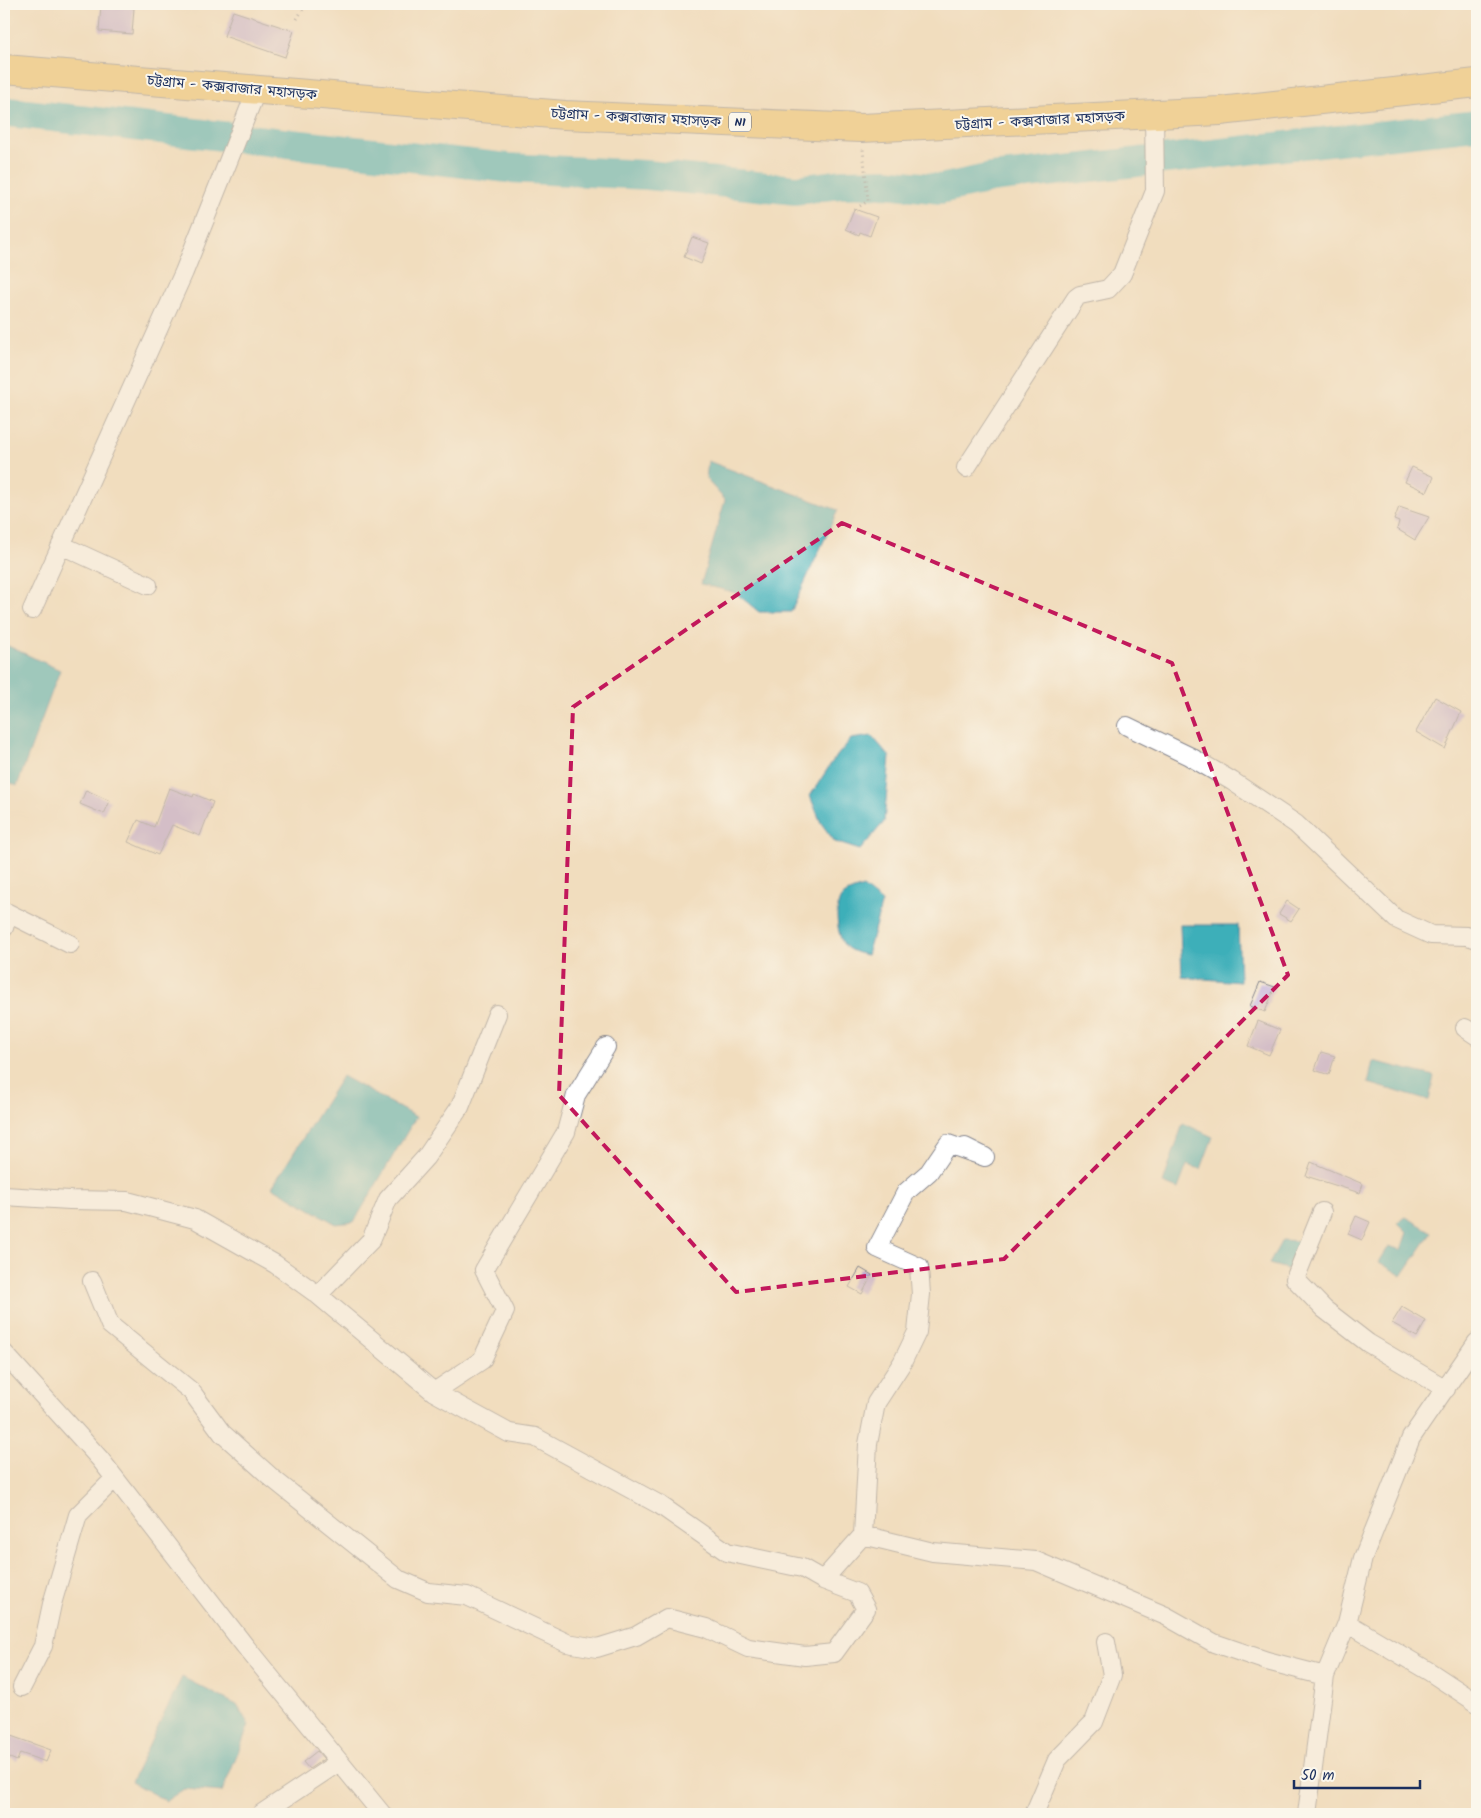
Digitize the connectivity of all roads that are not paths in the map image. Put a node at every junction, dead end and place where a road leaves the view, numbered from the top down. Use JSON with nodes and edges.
{"nodes":[{"id":1,"x":4,"y":69,"type":"edge"},
{"id":2,"x":1477,"y":83,"type":"edge"},
{"id":3,"x":257,"y":90,"type":"junction"},
{"id":4,"x":1154,"y":114,"type":"junction"},
{"id":5,"x":966,"y":468,"type":"dead end"},
{"id":6,"x":61,"y":545,"type":"junction"},
{"id":7,"x":148,"y":585,"type":"dead end"},
{"id":8,"x":32,"y":610,"type":"dead end"},
{"id":9,"x":1127,"y":726,"type":"dead end"},
{"id":10,"x":4,"y":928,"type":"edge"},
{"id":11,"x":1477,"y":939,"type":"edge"},
{"id":12,"x":70,"y":944,"type":"dead end"},
{"id":13,"x":497,"y":1014,"type":"dead end"},
{"id":14,"x":606,"y":1048,"type":"dead end"},
{"id":15,"x":965,"y":1147,"type":"dead end"},
{"id":16,"x":8,"y":1194,"type":"edge"},
{"id":17,"x":1322,"y":1212,"type":"dead end"},
{"id":18,"x":92,"y":1281,"type":"dead end"},
{"id":19,"x":318,"y":1296,"type":"junction"},
{"id":20,"x":1477,"y":1342,"type":"edge"},
{"id":21,"x":4,"y":1353,"type":"edge"},
{"id":22,"x":1446,"y":1389,"type":"junction"},
{"id":23,"x":434,"y":1392,"type":"junction"},
{"id":24,"x":115,"y":1478,"type":"junction"},
{"id":25,"x":863,"y":1535,"type":"junction"},
{"id":26,"x":823,"y":1580,"type":"junction"},
{"id":27,"x":1347,"y":1624,"type":"junction"},
{"id":28,"x":1106,"y":1642,"type":"dead end"},
{"id":29,"x":1325,"y":1676,"type":"junction"},
{"id":30,"x":22,"y":1688,"type":"dead end"},
{"id":31,"x":1477,"y":1703,"type":"edge"},
{"id":32,"x":339,"y":1762,"type":"junction"},
{"id":33,"x":261,"y":1814,"type":"edge"},
{"id":34,"x":382,"y":1814,"type":"edge"},
{"id":35,"x":1034,"y":1814,"type":"edge"},
{"id":36,"x":1307,"y":1814,"type":"edge"}],
"edges":[{"from":1,"to":3,"type":"highway","name":"চট্টগ্রাম - কক্সবাজার মহাসড়ক","number":"N1"},
{"from":2,"to":4,"type":"highway","name":"চট্টগ্রাম - কক্সবাজার মহাসড়ক","number":"N1"},
{"from":3,"to":4,"type":"highway","name":"চট্টগ্রাম - কক্সবাজার মহাসড়ক","number":"N1"},
{"from":3,"to":6,"type":"street"},
{"from":4,"to":5,"type":"street"},
{"from":6,"to":7,"type":"street"},
{"from":6,"to":8,"type":"street"},
{"from":9,"to":11,"type":"street"},
{"from":10,"to":12,"type":"street"},
{"from":13,"to":19,"type":"street"},
{"from":14,"to":23,"type":"street"},
{"from":15,"to":25,"type":"street"},
{"from":16,"to":19,"type":"street"},
{"from":17,"to":22,"type":"street"},
{"from":18,"to":26,"type":"street"},
{"from":19,"to":23,"type":"street"},
{"from":20,"to":22,"type":"street"},
{"from":21,"to":24,"type":"street"},
{"from":22,"to":27,"type":"street"},
{"from":23,"to":26,"type":"street"},
{"from":24,"to":30,"type":"street"},
{"from":24,"to":32,"type":"street"},
{"from":25,"to":26,"type":"street"},
{"from":25,"to":29,"type":"street"},
{"from":27,"to":29,"type":"street"},
{"from":27,"to":31,"type":"street"},
{"from":28,"to":35,"type":"street"},
{"from":29,"to":36,"type":"street"},
{"from":32,"to":33,"type":"street"},
{"from":32,"to":34,"type":"street"}]}
